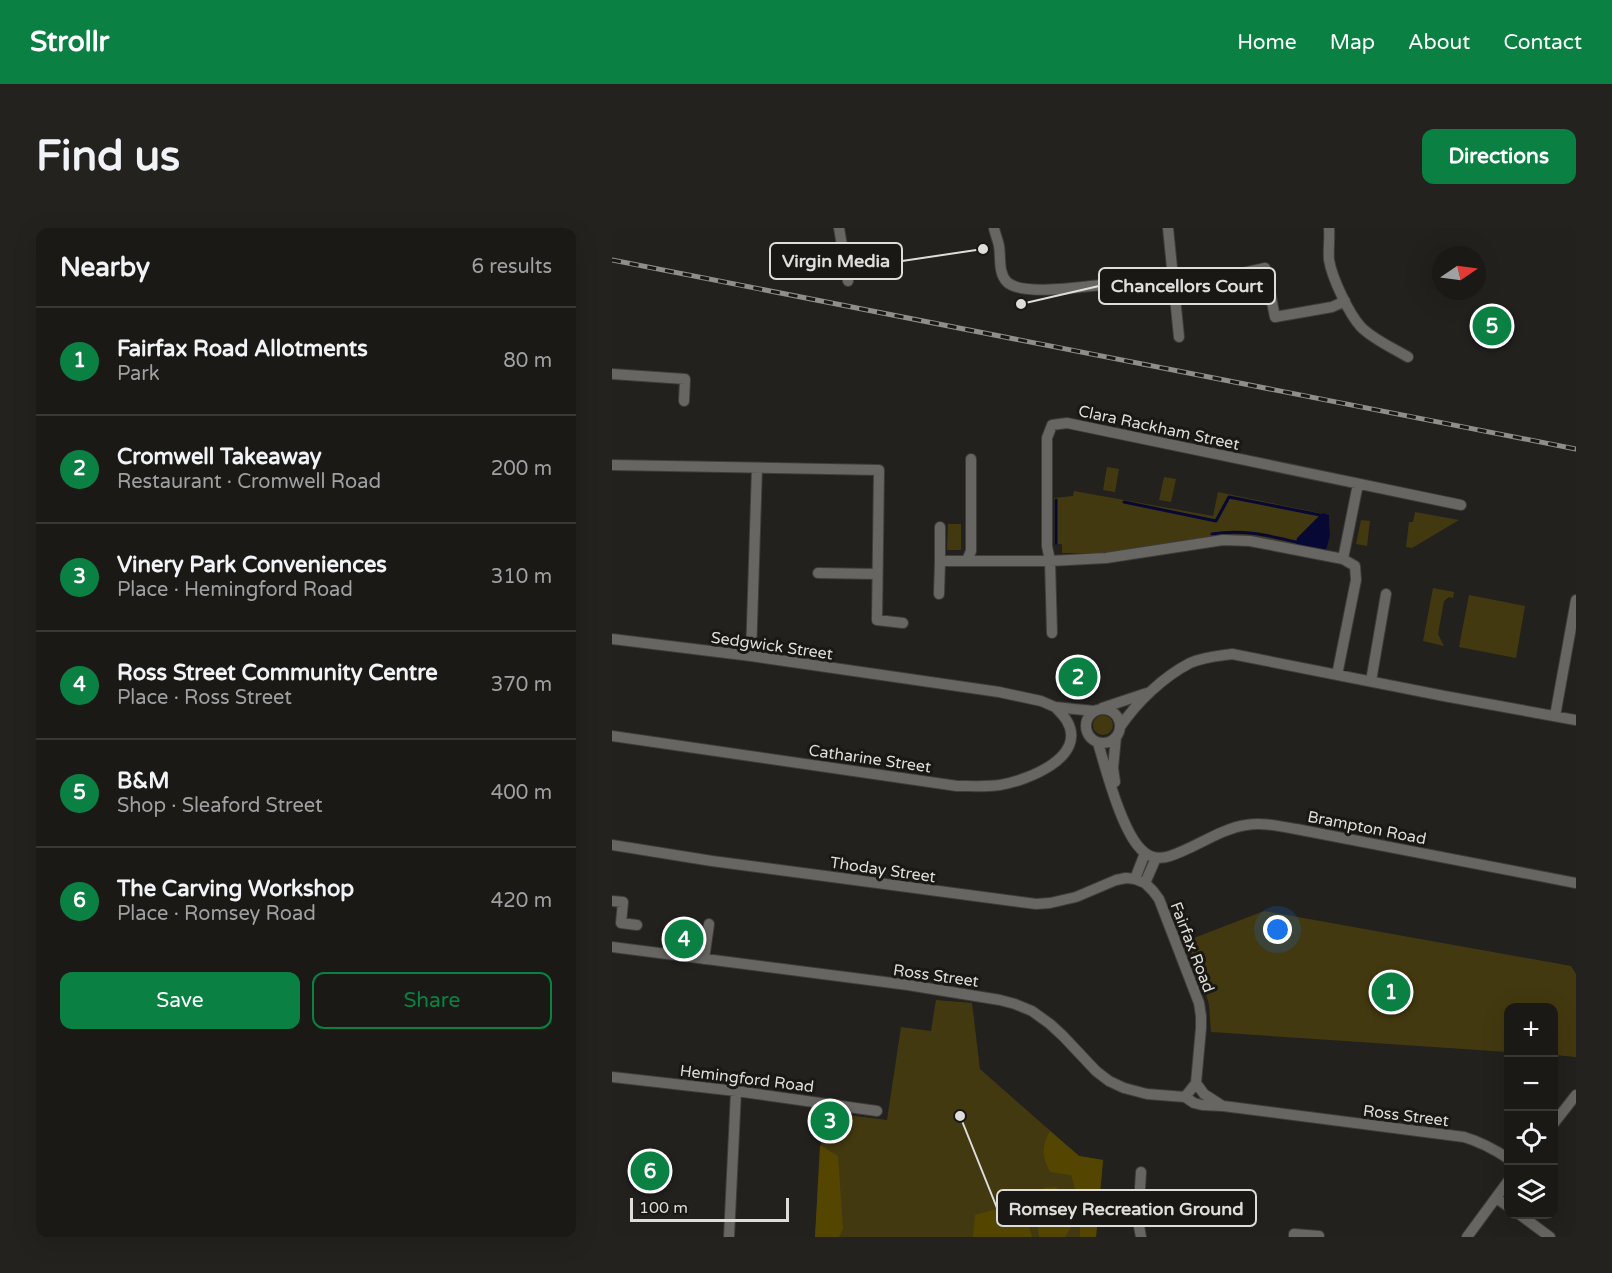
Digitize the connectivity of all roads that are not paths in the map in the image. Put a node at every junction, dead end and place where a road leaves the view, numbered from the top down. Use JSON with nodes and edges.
{"nodes":[{"id":1,"x":839,"y":228,"type":"edge"},
{"id":2,"x":994,"y":228,"type":"edge"},
{"id":3,"x":1168,"y":228,"type":"edge"},
{"id":4,"x":1329,"y":228,"type":"edge"},
{"id":5,"x":1238,"y":274,"type":"dead end"},
{"id":6,"x":1173,"y":280,"type":"junction"},
{"id":7,"x":848,"y":281,"type":"dead end"},
{"id":8,"x":1345,"y":301,"type":"junction"},
{"id":9,"x":1179,"y":337,"type":"dead end"},
{"id":10,"x":1408,"y":357,"type":"dead end"},
{"id":11,"x":612,"y":374,"type":"edge"},
{"id":12,"x":684,"y":401,"type":"dead end"},
{"id":13,"x":971,"y":459,"type":"dead end"},
{"id":14,"x":612,"y":465,"type":"edge"},
{"id":15,"x":757,"y":468,"type":"junction"},
{"id":16,"x":1358,"y":484,"type":"junction"},
{"id":17,"x":1461,"y":505,"type":"dead end"},
{"id":18,"x":940,"y":527,"type":"dead end"},
{"id":19,"x":1343,"y":559,"type":"junction"},
{"id":20,"x":967,"y":560,"type":"junction"},
{"id":21,"x":940,"y":561,"type":"junction"},
{"id":22,"x":1050,"y":561,"type":"junction"},
{"id":23,"x":818,"y":573,"type":"dead end"},
{"id":24,"x":877,"y":574,"type":"junction"},
{"id":25,"x":939,"y":594,"type":"dead end"},
{"id":26,"x":1386,"y":594,"type":"dead end"},
{"id":27,"x":1576,"y":600,"type":"edge"},
{"id":28,"x":903,"y":623,"type":"dead end"},
{"id":29,"x":1052,"y":633,"type":"dead end"},
{"id":30,"x":612,"y":639,"type":"edge"},
{"id":31,"x":751,"y":656,"type":"junction"},
{"id":32,"x":1337,"y":675,"type":"junction"},
{"id":33,"x":1371,"y":681,"type":"junction"},
{"id":34,"x":1150,"y":693,"type":"junction"},
{"id":35,"x":1055,"y":707,"type":"junction"},
{"id":36,"x":1098,"y":710,"type":"junction"},
{"id":37,"x":1556,"y":716,"type":"junction"},
{"id":38,"x":1576,"y":720,"type":"edge"},
{"id":39,"x":1118,"y":732,"type":"junction"},
{"id":40,"x":612,"y":736,"type":"edge"},
{"id":41,"x":1070,"y":741,"type":"junction"},
{"id":42,"x":1097,"y":743,"type":"junction"},
{"id":43,"x":1116,"y":802,"type":"junction"},
{"id":44,"x":612,"y":845,"type":"edge"},
{"id":45,"x":1145,"y":853,"type":"junction"},
{"id":46,"x":1156,"y":858,"type":"junction"},
{"id":47,"x":1140,"y":881,"type":"junction"},
{"id":48,"x":1576,"y":883,"type":"edge"},
{"id":49,"x":612,"y":901,"type":"edge"},
{"id":50,"x":709,"y":924,"type":"dead end"},
{"id":51,"x":637,"y":925,"type":"dead end"},
{"id":52,"x":612,"y":946,"type":"edge"},
{"id":53,"x":705,"y":959,"type":"junction"},
{"id":54,"x":612,"y":1077,"type":"edge"},
{"id":55,"x":1196,"y":1083,"type":"junction"},
{"id":56,"x":736,"y":1091,"type":"junction"},
{"id":57,"x":1576,"y":1095,"type":"edge"},
{"id":58,"x":1185,"y":1097,"type":"junction"},
{"id":59,"x":1223,"y":1106,"type":"junction"},
{"id":60,"x":878,"y":1111,"type":"dead end"},
{"id":61,"x":1558,"y":1118,"type":"edge"},
{"id":62,"x":1504,"y":1156,"type":"edge"},
{"id":63,"x":1141,"y":1172,"type":"dead end"},
{"id":64,"x":1504,"y":1187,"type":"edge"},
{"id":65,"x":1496,"y":1198,"type":"junction"},
{"id":66,"x":1504,"y":1204,"type":"edge"},
{"id":67,"x":1525,"y":1219,"type":"edge"},
{"id":68,"x":1319,"y":1236,"type":"edge"},
{"id":69,"x":729,"y":1237,"type":"edge"},
{"id":70,"x":1141,"y":1237,"type":"edge"},
{"id":71,"x":1294,"y":1237,"type":"edge"},
{"id":72,"x":1467,"y":1237,"type":"edge"},
{"id":73,"x":1550,"y":1237,"type":"edge"}],
"edges":[{"from":1,"to":7,"type":"street"},
{"from":2,"to":6,"type":"street"},
{"from":3,"to":6,"type":"street"},
{"from":4,"to":8,"type":"street"},
{"from":5,"to":8,"type":"street"},
{"from":6,"to":9,"type":"street"},
{"from":8,"to":10,"type":"street"},
{"from":11,"to":12,"type":"street"},
{"from":13,"to":20,"type":"street"},
{"from":14,"to":15,"type":"street"},
{"from":15,"to":24,"type":"street"},
{"from":15,"to":31,"type":"street"},
{"from":16,"to":17,"type":"street","name":"Clara Rackham Street"},
{"from":16,"to":19,"type":"street"},
{"from":16,"to":22,"type":"street","name":"Clara Rackham Street"},
{"from":18,"to":21,"type":"street"},
{"from":19,"to":22,"type":"street"},
{"from":19,"to":32,"type":"street"},
{"from":20,"to":21,"type":"street"},
{"from":20,"to":22,"type":"street"},
{"from":21,"to":25,"type":"street"},
{"from":22,"to":29,"type":"street","name":"Clara Rackham Street"},
{"from":23,"to":24,"type":"street"},
{"from":24,"to":28,"type":"street"},
{"from":26,"to":33,"type":"street"},
{"from":27,"to":37,"type":"street"},
{"from":30,"to":31,"type":"street","name":"Sedgwick Street"},
{"from":31,"to":35,"type":"street","name":"Sedgwick Street"},
{"from":32,"to":33,"type":"street"},
{"from":32,"to":34,"type":"street"},
{"from":33,"to":37,"type":"street"},
{"from":34,"to":36,"type":"street"},
{"from":34,"to":39,"type":"street"},
{"from":35,"to":36,"type":"street","name":"Sedgwick Street"},
{"from":35,"to":41,"type":"street"},
{"from":36,"to":39,"type":"street"},
{"from":36,"to":42,"type":"street"},
{"from":37,"to":38,"type":"street"},
{"from":39,"to":42,"type":"street"},
{"from":39,"to":43,"type":"street"},
{"from":40,"to":41,"type":"street","name":"Catharine Street"},
{"from":41,"to":42,"type":"street"},
{"from":42,"to":43,"type":"street"},
{"from":43,"to":45,"type":"street"},
{"from":44,"to":47,"type":"street","name":"Thoday Street"},
{"from":45,"to":46,"type":"street"},
{"from":45,"to":47,"type":"street"},
{"from":46,"to":47,"type":"street"},
{"from":46,"to":48,"type":"street","name":"Brampton Road"},
{"from":47,"to":55,"type":"street","name":"Fairfax Road"},
{"from":49,"to":51,"type":"street"},
{"from":50,"to":53,"type":"street"},
{"from":52,"to":53,"type":"street","name":"Ross Street"},
{"from":53,"to":58,"type":"street","name":"Ross Street"},
{"from":54,"to":56,"type":"street","name":"Hemingford Road"},
{"from":55,"to":58,"type":"street"},
{"from":55,"to":59,"type":"street"},
{"from":56,"to":60,"type":"street","name":"Hemingford Road"},
{"from":56,"to":69,"type":"street"},
{"from":57,"to":61,"type":"street"},
{"from":58,"to":59,"type":"street","name":"Ross Street"},
{"from":59,"to":62,"type":"street","name":"Ross Street"},
{"from":63,"to":70,"type":"street"},
{"from":64,"to":65,"type":"street"},
{"from":65,"to":66,"type":"street"},
{"from":65,"to":72,"type":"street"},
{"from":67,"to":73,"type":"street"},
{"from":68,"to":71,"type":"street"}]}
